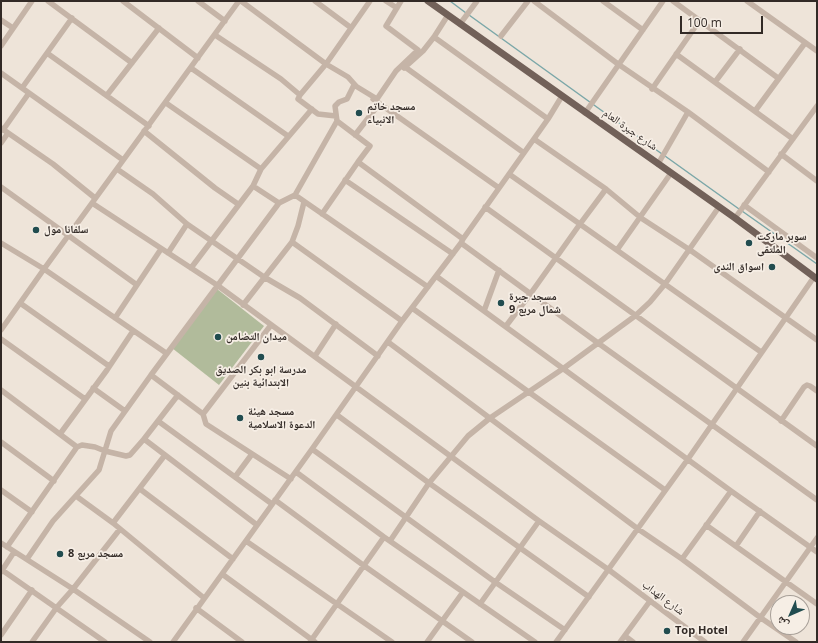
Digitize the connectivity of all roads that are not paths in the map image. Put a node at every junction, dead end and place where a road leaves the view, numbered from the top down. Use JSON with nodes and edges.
{"nodes":[{"id":1,"x":32,"y":1,"type":"edge"},
{"id":2,"x":48,"y":1,"type":"edge"},
{"id":3,"x":123,"y":1,"type":"edge"},
{"id":4,"x":198,"y":1,"type":"edge"},
{"id":5,"x":240,"y":1,"type":"edge"},
{"id":6,"x":315,"y":1,"type":"edge"},
{"id":7,"x":370,"y":1,"type":"edge"},
{"id":8,"x":386,"y":1,"type":"edge"},
{"id":9,"x":402,"y":1,"type":"edge"},
{"id":10,"x":428,"y":1,"type":"edge"},
{"id":11,"x":477,"y":1,"type":"edge"},
{"id":12,"x":528,"y":1,"type":"edge"},
{"id":13,"x":534,"y":1,"type":"edge"},
{"id":14,"x":664,"y":1,"type":"edge"},
{"id":15,"x":673,"y":1,"type":"edge"},
{"id":16,"x":747,"y":1,"type":"edge"},
{"id":17,"x":606,"y":2,"type":"edge"},
{"id":18,"x":397,"y":8,"type":"junction"},
{"id":19,"x":448,"y":15,"type":"junction"},
{"id":20,"x":72,"y":18,"type":"junction"},
{"id":21,"x":1,"y":20,"type":"edge"},
{"id":22,"x":700,"y":20,"type":"junction"},
{"id":23,"x":225,"y":21,"type":"junction"},
{"id":24,"x":460,"y":24,"type":"junction"},
{"id":25,"x":386,"y":26,"type":"junction"},
{"id":26,"x":350,"y":27,"type":"junction"},
{"id":27,"x":13,"y":28,"type":"junction"},
{"id":28,"x":159,"y":28,"type":"junction"},
{"id":29,"x":643,"y":30,"type":"junction"},
{"id":30,"x":215,"y":35,"type":"junction"},
{"id":31,"x":502,"y":36,"type":"dead end"},
{"id":32,"x":434,"y":37,"type":"junction"},
{"id":33,"x":805,"y":43,"type":"junction"},
{"id":34,"x":1,"y":46,"type":"edge"},
{"id":35,"x":740,"y":49,"type":"junction"},
{"id":36,"x":423,"y":51,"type":"junction"},
{"id":37,"x":817,"y":51,"type":"edge"},
{"id":38,"x":47,"y":52,"type":"junction"},
{"id":39,"x":676,"y":54,"type":"junction"},
{"id":40,"x":198,"y":58,"type":"junction"},
{"id":41,"x":132,"y":63,"type":"junction"},
{"id":42,"x":326,"y":64,"type":"junction"},
{"id":43,"x":618,"y":64,"type":"junction"},
{"id":44,"x":405,"y":67,"type":"junction"},
{"id":45,"x":191,"y":68,"type":"junction"},
{"id":46,"x":1,"y":73,"type":"edge"},
{"id":47,"x":397,"y":73,"type":"junction"},
{"id":48,"x":778,"y":78,"type":"junction"},
{"id":49,"x":715,"y":82,"type":"junction"},
{"id":50,"x":354,"y":84,"type":"junction"},
{"id":51,"x":22,"y":88,"type":"junction"},
{"id":52,"x":652,"y":88,"type":"junction"},
{"id":53,"x":29,"y":93,"type":"junction"},
{"id":54,"x":107,"y":95,"type":"junction"},
{"id":55,"x":300,"y":95,"type":"junction"},
{"id":56,"x":562,"y":96,"type":"junction"},
{"id":57,"x":166,"y":103,"type":"junction"},
{"id":58,"x":378,"y":103,"type":"junction"},
{"id":59,"x":817,"y":106,"type":"edge"},
{"id":60,"x":312,"y":109,"type":"junction"},
{"id":61,"x":754,"y":111,"type":"junction"},
{"id":62,"x":688,"y":112,"type":"junction"},
{"id":63,"x":585,"y":113,"type":"junction"},
{"id":64,"x":336,"y":119,"type":"junction"},
{"id":65,"x":548,"y":119,"type":"junction"},
{"id":66,"x":149,"y":126,"type":"junction"},
{"id":67,"x":4,"y":130,"type":"edge"},
{"id":68,"x":144,"y":131,"type":"junction"},
{"id":69,"x":355,"y":135,"type":"junction"},
{"id":70,"x":288,"y":136,"type":"junction"},
{"id":71,"x":534,"y":139,"type":"junction"},
{"id":72,"x":793,"y":139,"type":"junction"},
{"id":73,"x":1,"y":143,"type":"edge"},
{"id":74,"x":524,"y":153,"type":"junction"},
{"id":75,"x":781,"y":154,"type":"junction"},
{"id":76,"x":123,"y":160,"type":"junction"},
{"id":77,"x":358,"y":162,"type":"junction"},
{"id":78,"x":658,"y":164,"type":"junction"},
{"id":79,"x":117,"y":169,"type":"junction"},
{"id":80,"x":261,"y":169,"type":"junction"},
{"id":81,"x":768,"y":172,"type":"junction"},
{"id":82,"x":671,"y":173,"type":"junction"},
{"id":83,"x":509,"y":174,"type":"junction"},
{"id":84,"x":345,"y":180,"type":"junction"},
{"id":85,"x":817,"y":182,"type":"edge"},
{"id":86,"x":1,"y":186,"type":"edge"},
{"id":87,"x":253,"y":186,"type":"junction"},
{"id":88,"x":499,"y":188,"type":"junction"},
{"id":89,"x":606,"y":189,"type":"junction"},
{"id":90,"x":295,"y":195,"type":"junction"},
{"id":91,"x":94,"y":201,"type":"junction"},
{"id":92,"x":304,"y":202,"type":"junction"},
{"id":93,"x":279,"y":203,"type":"junction"},
{"id":94,"x":238,"y":204,"type":"junction"},
{"id":95,"x":744,"y":205,"type":"junction"},
{"id":96,"x":485,"y":207,"type":"junction"},
{"id":97,"x":720,"y":207,"type":"junction"},
{"id":98,"x":322,"y":214,"type":"junction"},
{"id":99,"x":641,"y":218,"type":"junction"},
{"id":100,"x":735,"y":218,"type":"junction"},
{"id":101,"x":187,"y":224,"type":"junction"},
{"id":102,"x":580,"y":224,"type":"junction"},
{"id":103,"x":68,"y":235,"type":"junction"},
{"id":104,"x":211,"y":241,"type":"junction"},
{"id":105,"x":462,"y":241,"type":"junction"},
{"id":106,"x":292,"y":242,"type":"junction"},
{"id":107,"x":1,"y":244,"type":"edge"},
{"id":108,"x":161,"y":249,"type":"junction"},
{"id":109,"x":617,"y":250,"type":"junction"},
{"id":110,"x":690,"y":250,"type":"junction"},
{"id":111,"x":168,"y":253,"type":"junction"},
{"id":112,"x":453,"y":254,"type":"junction"},
{"id":113,"x":237,"y":258,"type":"junction"},
{"id":114,"x":555,"y":258,"type":"junction"},
{"id":115,"x":817,"y":258,"type":"edge"},
{"id":116,"x":191,"y":268,"type":"junction"},
{"id":117,"x":44,"y":269,"type":"junction"},
{"id":118,"x":499,"y":270,"type":"junction"},
{"id":119,"x":436,"y":276,"type":"junction"},
{"id":120,"x":264,"y":277,"type":"junction"},
{"id":121,"x":815,"y":278,"type":"edge"},
{"id":122,"x":665,"y":284,"type":"junction"},
{"id":123,"x":137,"y":285,"type":"junction"},
{"id":124,"x":217,"y":285,"type":"junction"},
{"id":125,"x":428,"y":287,"type":"junction"},
{"id":126,"x":531,"y":293,"type":"junction"},
{"id":127,"x":20,"y":303,"type":"junction"},
{"id":128,"x":243,"y":305,"type":"junction"},
{"id":129,"x":412,"y":308,"type":"junction"},
{"id":130,"x":484,"y":311,"type":"junction"},
{"id":131,"x":635,"y":316,"type":"junction"},
{"id":132,"x":115,"y":318,"type":"junction"},
{"id":133,"x":785,"y":318,"type":"junction"},
{"id":134,"x":402,"y":321,"type":"junction"},
{"id":135,"x":336,"y":324,"type":"junction"},
{"id":136,"x":270,"y":325,"type":"junction"},
{"id":137,"x":506,"y":326,"type":"junction"},
{"id":138,"x":2,"y":327,"type":"edge"},
{"id":139,"x":133,"y":330,"type":"junction"},
{"id":140,"x":1,"y":339,"type":"edge"},
{"id":141,"x":817,"y":340,"type":"edge"},
{"id":142,"x":388,"y":342,"type":"junction"},
{"id":143,"x":598,"y":343,"type":"junction"},
{"id":144,"x":761,"y":352,"type":"junction"},
{"id":145,"x":166,"y":354,"type":"junction"},
{"id":146,"x":315,"y":356,"type":"junction"},
{"id":147,"x":378,"y":356,"type":"junction"},
{"id":148,"x":109,"y":366,"type":"junction"},
{"id":149,"x":564,"y":368,"type":"junction"},
{"id":150,"x":151,"y":375,"type":"junction"},
{"id":151,"x":356,"y":386,"type":"junction"},
{"id":152,"x":93,"y":388,"type":"junction"},
{"id":153,"x":736,"y":389,"type":"junction"},
{"id":154,"x":1,"y":390,"type":"edge"},
{"id":155,"x":817,"y":390,"type":"edge"},
{"id":156,"x":527,"y":391,"type":"junction"},
{"id":157,"x":178,"y":395,"type":"junction"},
{"id":158,"x":85,"y":399,"type":"junction"},
{"id":159,"x":125,"y":411,"type":"junction"},
{"id":160,"x":203,"y":414,"type":"junction"},
{"id":161,"x":337,"y":415,"type":"junction"},
{"id":162,"x":490,"y":418,"type":"junction"},
{"id":163,"x":158,"y":421,"type":"junction"},
{"id":164,"x":781,"y":421,"type":"junction"},
{"id":165,"x":712,"y":424,"type":"junction"},
{"id":166,"x":60,"y":434,"type":"junction"},
{"id":167,"x":144,"y":439,"type":"junction"},
{"id":168,"x":1,"y":442,"type":"edge"},
{"id":169,"x":817,"y":446,"type":"edge"},
{"id":170,"x":77,"y":447,"type":"junction"},
{"id":171,"x":312,"y":449,"type":"junction"},
{"id":172,"x":105,"y":451,"type":"junction"},
{"id":173,"x":252,"y":454,"type":"junction"},
{"id":174,"x":165,"y":455,"type":"junction"},
{"id":175,"x":451,"y":456,"type":"junction"},
{"id":176,"x":688,"y":459,"type":"junction"},
{"id":177,"x":296,"y":472,"type":"junction"},
{"id":178,"x":235,"y":477,"type":"junction"},
{"id":179,"x":291,"y":479,"type":"junction"},
{"id":180,"x":54,"y":481,"type":"junction"},
{"id":181,"x":429,"y":483,"type":"junction"},
{"id":182,"x":140,"y":489,"type":"junction"},
{"id":183,"x":1,"y":490,"type":"edge"},
{"id":184,"x":666,"y":490,"type":"junction"},
{"id":185,"x":731,"y":491,"type":"junction"},
{"id":186,"x":76,"y":496,"type":"junction"},
{"id":187,"x":817,"y":500,"type":"edge"},
{"id":188,"x":274,"y":502,"type":"junction"},
{"id":189,"x":760,"y":511,"type":"junction"},
{"id":190,"x":32,"y":512,"type":"junction"},
{"id":191,"x":406,"y":518,"type":"junction"},
{"id":192,"x":539,"y":521,"type":"junction"},
{"id":193,"x":113,"y":523,"type":"junction"},
{"id":194,"x":257,"y":525,"type":"junction"},
{"id":195,"x":706,"y":525,"type":"junction"},
{"id":196,"x":120,"y":529,"type":"junction"},
{"id":197,"x":638,"y":529,"type":"junction"},
{"id":198,"x":384,"y":537,"type":"junction"},
{"id":199,"x":817,"y":538,"type":"edge"},
{"id":200,"x":246,"y":540,"type":"junction"},
{"id":201,"x":390,"y":541,"type":"junction"},
{"id":202,"x":1,"y":543,"type":"edge"},
{"id":203,"x":736,"y":546,"type":"junction"},
{"id":204,"x":7,"y":547,"type":"junction"},
{"id":205,"x":810,"y":547,"type":"junction"},
{"id":206,"x":520,"y":549,"type":"junction"},
{"id":207,"x":14,"y":552,"type":"junction"},
{"id":208,"x":817,"y":552,"type":"edge"},
{"id":209,"x":27,"y":559,"type":"junction"},
{"id":210,"x":232,"y":559,"type":"junction"},
{"id":211,"x":682,"y":559,"type":"junction"},
{"id":212,"x":363,"y":565,"type":"junction"},
{"id":213,"x":609,"y":570,"type":"junction"},
{"id":214,"x":2,"y":571,"type":"edge"},
{"id":215,"x":222,"y":574,"type":"junction"},
{"id":216,"x":495,"y":582,"type":"junction"},
{"id":217,"x":786,"y":582,"type":"junction"},
{"id":218,"x":73,"y":589,"type":"junction"},
{"id":219,"x":32,"y":590,"type":"junction"},
{"id":220,"x":463,"y":592,"type":"junction"},
{"id":221,"x":589,"y":597,"type":"junction"},
{"id":222,"x":204,"y":598,"type":"junction"},
{"id":223,"x":650,"y":601,"type":"junction"},
{"id":224,"x":337,"y":604,"type":"junction"},
{"id":225,"x":480,"y":604,"type":"junction"},
{"id":226,"x":817,"y":604,"type":"edge"},
{"id":227,"x":56,"y":607,"type":"junction"},
{"id":228,"x":196,"y":608,"type":"junction"},
{"id":229,"x":761,"y":618,"type":"junction"},
{"id":230,"x":442,"y":621,"type":"junction"},
{"id":231,"x":565,"y":630,"type":"junction"},
{"id":232,"x":1,"y":635,"type":"edge"},
{"id":233,"x":625,"y":636,"type":"junction"},
{"id":234,"x":312,"y":641,"type":"edge"},
{"id":235,"x":558,"y":641,"type":"edge"},
{"id":236,"x":32,"y":642,"type":"edge"},
{"id":237,"x":105,"y":642,"type":"edge"},
{"id":238,"x":150,"y":642,"type":"edge"},
{"id":239,"x":173,"y":642,"type":"edge"},
{"id":240,"x":242,"y":642,"type":"edge"},
{"id":241,"x":392,"y":642,"type":"edge"},
{"id":242,"x":427,"y":642,"type":"edge"},
{"id":243,"x":472,"y":642,"type":"edge"},
{"id":244,"x":535,"y":642,"type":"edge"},
{"id":245,"x":620,"y":642,"type":"edge"},
{"id":246,"x":633,"y":642,"type":"edge"},
{"id":247,"x":705,"y":642,"type":"edge"},
{"id":248,"x":743,"y":642,"type":"edge"},
{"id":249,"x":796,"y":642,"type":"edge"}],
"edges":[{"from":1,"to":27,"type":"street"},
{"from":2,"to":20,"type":"street"},
{"from":3,"to":28,"type":"street"},
{"from":4,"to":23,"type":"street"},
{"from":5,"to":23,"type":"street"},
{"from":5,"to":42,"type":"street"},
{"from":6,"to":26,"type":"street"},
{"from":7,"to":26,"type":"street"},
{"from":8,"to":18,"type":"street"},
{"from":9,"to":18,"type":"street"},
{"from":10,"to":19,"type":"main road","name":"شارع جبرة العام"},
{"from":11,"to":24,"type":"street"},
{"from":12,"to":31,"type":"street"},
{"from":13,"to":43,"type":"street"},
{"from":14,"to":29,"type":"street"},
{"from":15,"to":22,"type":"street"},
{"from":16,"to":33,"type":"street"},
{"from":17,"to":29,"type":"street"},
{"from":18,"to":25,"type":"street"},
{"from":19,"to":24,"type":"main road","name":"شارع جبرة العام"},
{"from":19,"to":32,"type":"street"},
{"from":20,"to":38,"type":"street"},
{"from":20,"to":41,"type":"street"},
{"from":21,"to":27,"type":"street"},
{"from":22,"to":35,"type":"street"},
{"from":22,"to":39,"type":"street"},
{"from":23,"to":30,"type":"street"},
{"from":24,"to":56,"type":"main road","name":"شارع جبرة العام"},
{"from":25,"to":36,"type":"street"},
{"from":25,"to":47,"type":"street"},
{"from":26,"to":42,"type":"street"},
{"from":27,"to":34,"type":"street"},
{"from":28,"to":40,"type":"street"},
{"from":28,"to":41,"type":"street"},
{"from":29,"to":43,"type":"street"},
{"from":30,"to":40,"type":"street"},
{"from":30,"to":55,"type":"street"},
{"from":32,"to":36,"type":"street"},
{"from":32,"to":65,"type":"street"},
{"from":33,"to":37,"type":"street"},
{"from":33,"to":48,"type":"street"},
{"from":35,"to":48,"type":"street"},
{"from":35,"to":49,"type":"street"},
{"from":36,"to":44,"type":"street"},
{"from":38,"to":51,"type":"street"},
{"from":38,"to":54,"type":"street"},
{"from":39,"to":49,"type":"street"},
{"from":39,"to":52,"type":"street"},
{"from":40,"to":45,"type":"street"},
{"from":41,"to":54,"type":"street"},
{"from":42,"to":50,"type":"street"},
{"from":42,"to":55,"type":"street"},
{"from":43,"to":52,"type":"street"},
{"from":43,"to":63,"type":"street"},
{"from":44,"to":47,"type":"street"},
{"from":44,"to":74,"type":"street"},
{"from":45,"to":57,"type":"street"},
{"from":45,"to":70,"type":"street"},
{"from":46,"to":51,"type":"street"},
{"from":47,"to":50,"type":"street"},
{"from":47,"to":58,"type":"street"},
{"from":48,"to":61,"type":"street"},
{"from":49,"to":61,"type":"street"},
{"from":50,"to":58,"type":"street"},
{"from":50,"to":64,"type":"street"},
{"from":51,"to":53,"type":"street"},
{"from":52,"to":62,"type":"street"},
{"from":53,"to":67,"type":"street"},
{"from":53,"to":76,"type":"street"},
{"from":54,"to":66,"type":"street"},
{"from":55,"to":60,"type":"street"},
{"from":56,"to":63,"type":"main road","name":"شارع جبرة العام"},
{"from":56,"to":65,"type":"street"},
{"from":57,"to":66,"type":"street"},
{"from":57,"to":80,"type":"street"},
{"from":58,"to":69,"type":"street"},
{"from":58,"to":88,"type":"street"},
{"from":59,"to":72,"type":"street"},
{"from":60,"to":64,"type":"street"},
{"from":60,"to":70,"type":"street"},
{"from":61,"to":72,"type":"street"},
{"from":62,"to":78,"type":"street"},
{"from":62,"to":81,"type":"street"},
{"from":63,"to":78,"type":"main road","name":"شارع جبرة العام"},
{"from":64,"to":69,"type":"street"},
{"from":64,"to":90,"type":"street"},
{"from":65,"to":71,"type":"street"},
{"from":66,"to":68,"type":"street"},
{"from":67,"to":73,"type":"street"},
{"from":67,"to":91,"type":"street","name":"شارع الهداب"},
{"from":68,"to":76,"type":"street"},
{"from":68,"to":94,"type":"street"},
{"from":69,"to":77,"type":"street"},
{"from":70,"to":80,"type":"street"},
{"from":71,"to":74,"type":"street"},
{"from":71,"to":89,"type":"street"},
{"from":72,"to":75,"type":"street"},
{"from":74,"to":83,"type":"street"},
{"from":75,"to":81,"type":"street"},
{"from":75,"to":85,"type":"street"},
{"from":76,"to":79,"type":"street"},
{"from":77,"to":84,"type":"street"},
{"from":77,"to":105,"type":"street"},
{"from":78,"to":82,"type":"main road","name":"شارع جبرة العام"},
{"from":79,"to":91,"type":"street"},
{"from":79,"to":101,"type":"street"},
{"from":80,"to":87,"type":"street"},
{"from":81,"to":95,"type":"street"},
{"from":82,"to":97,"type":"main road","name":"شارع جبرة العام"},
{"from":82,"to":99,"type":"street"},
{"from":83,"to":88,"type":"street"},
{"from":83,"to":102,"type":"street"},
{"from":84,"to":98,"type":"street"},
{"from":84,"to":112,"type":"street"},
{"from":86,"to":103,"type":"street"},
{"from":87,"to":93,"type":"street"},
{"from":87,"to":94,"type":"street"},
{"from":88,"to":96,"type":"street"},
{"from":89,"to":99,"type":"street"},
{"from":89,"to":102,"type":"street"},
{"from":90,"to":92,"type":"street"},
{"from":90,"to":93,"type":"street"},
{"from":91,"to":103,"type":"street"},
{"from":91,"to":108,"type":"street","name":"شارع الهداب"},
{"from":92,"to":98,"type":"street"},
{"from":92,"to":106,"type":"street"},
{"from":93,"to":113,"type":"street"},
{"from":94,"to":104,"type":"street"},
{"from":95,"to":100,"type":"street"},
{"from":95,"to":115,"type":"street"},
{"from":96,"to":105,"type":"street"},
{"from":96,"to":114,"type":"street"},
{"from":97,"to":100,"type":"main road","name":"شارع جبرة العام"},
{"from":97,"to":110,"type":"street"},
{"from":98,"to":125,"type":"street"},
{"from":99,"to":109,"type":"street"},
{"from":99,"to":110,"type":"street"},
{"from":100,"to":121,"type":"main road","name":"شارع جبرة العام"},
{"from":101,"to":104,"type":"street"},
{"from":101,"to":111,"type":"street"},
{"from":102,"to":109,"type":"street"},
{"from":102,"to":114,"type":"street"},
{"from":103,"to":117,"type":"street"},
{"from":103,"to":123,"type":"street"},
{"from":104,"to":113,"type":"street"},
{"from":104,"to":116,"type":"street"},
{"from":105,"to":112,"type":"street"},
{"from":105,"to":118,"type":"street"},
{"from":106,"to":120,"type":"street"},
{"from":106,"to":134,"type":"street"},
{"from":107,"to":117,"type":"street"},
{"from":108,"to":111,"type":"street","name":"شارع الهداب"},
{"from":108,"to":123,"type":"street"},
{"from":109,"to":122,"type":"street"},
{"from":110,"to":122,"type":"street"},
{"from":110,"to":133,"type":"street"},
{"from":111,"to":116,"type":"street","name":"شارع الهداب"},
{"from":112,"to":119,"type":"street"},
{"from":113,"to":120,"type":"street"},
{"from":113,"to":124,"type":"street"},
{"from":114,"to":126,"type":"street"},
{"from":114,"to":131,"type":"street"},
{"from":116,"to":124,"type":"street","name":"شارع الهداب"},
{"from":117,"to":127,"type":"street"},
{"from":117,"to":132,"type":"street"},
{"from":118,"to":126,"type":"street"},
{"from":118,"to":130,"type":"street"},
{"from":119,"to":125,"type":"street"},
{"from":119,"to":130,"type":"street"},
{"from":120,"to":128,"type":"street"},
{"from":120,"to":135,"type":"street"},
{"from":121,"to":133,"type":"street"},
{"from":122,"to":131,"type":"street"},
{"from":122,"to":144,"type":"street"},
{"from":123,"to":132,"type":"street"},
{"from":124,"to":128,"type":"street","name":"شارع الهداب"},
{"from":124,"to":145,"type":"street"},
{"from":125,"to":129,"type":"street"},
{"from":126,"to":137,"type":"street"},
{"from":126,"to":143,"type":"street"},
{"from":127,"to":138,"type":"street"},
{"from":127,"to":148,"type":"street"},
{"from":128,"to":136,"type":"street","name":"شارع الهداب"},
{"from":129,"to":134,"type":"street"},
{"from":129,"to":156,"type":"street"},
{"from":130,"to":137,"type":"street"},
{"from":131,"to":143,"type":"street"},
{"from":131,"to":153,"type":"street"},
{"from":132,"to":139,"type":"street"},
{"from":133,"to":141,"type":"street"},
{"from":133,"to":144,"type":"street"},
{"from":134,"to":142,"type":"street"},
{"from":135,"to":146,"type":"street"},
{"from":135,"to":147,"type":"street"},
{"from":136,"to":146,"type":"street","name":"شارع الهداب"},
{"from":136,"to":160,"type":"street"},
{"from":137,"to":149,"type":"street"},
{"from":139,"to":145,"type":"street"},
{"from":139,"to":148,"type":"street"},
{"from":140,"to":158,"type":"street"},
{"from":142,"to":147,"type":"street"},
{"from":142,"to":162,"type":"street"},
{"from":143,"to":149,"type":"street"},
{"from":143,"to":165,"type":"street"},
{"from":144,"to":153,"type":"street"},
{"from":145,"to":150,"type":"street"},
{"from":146,"to":151,"type":"street","name":"شارع الهداب"},
{"from":147,"to":151,"type":"street"},
{"from":148,"to":152,"type":"street"},
{"from":149,"to":156,"type":"street"},
{"from":149,"to":176,"type":"street"},
{"from":150,"to":157,"type":"street"},
{"from":150,"to":159,"type":"street"},
{"from":151,"to":161,"type":"street"},
{"from":151,"to":175,"type":"street","name":"شارع الهداب"},
{"from":152,"to":158,"type":"street"},
{"from":152,"to":159,"type":"street"},
{"from":153,"to":164,"type":"street"},
{"from":153,"to":165,"type":"street"},
{"from":154,"to":166,"type":"street"},
{"from":155,"to":164,"type":"street"},
{"from":156,"to":162,"type":"street"},
{"from":156,"to":184,"type":"street"},
{"from":157,"to":160,"type":"street"},
{"from":157,"to":163,"type":"street"},
{"from":158,"to":166,"type":"street"},
{"from":159,"to":172,"type":"street"},
{"from":160,"to":173,"type":"street"},
{"from":161,"to":171,"type":"street"},
{"from":161,"to":181,"type":"street"},
{"from":162,"to":175,"type":"street"},
{"from":162,"to":197,"type":"street"},
{"from":163,"to":167,"type":"street"},
{"from":163,"to":178,"type":"street"},
{"from":164,"to":169,"type":"street"},
{"from":165,"to":176,"type":"street"},
{"from":165,"to":187,"type":"street"},
{"from":166,"to":170,"type":"street"},
{"from":167,"to":172,"type":"street"},
{"from":167,"to":174,"type":"street"},
{"from":168,"to":180,"type":"street"},
{"from":170,"to":172,"type":"street"},
{"from":170,"to":180,"type":"street"},
{"from":171,"to":177,"type":"street"},
{"from":171,"to":191,"type":"street"},
{"from":172,"to":186,"type":"street"},
{"from":173,"to":178,"type":"street"},
{"from":173,"to":179,"type":"street"},
{"from":174,"to":182,"type":"street"},
{"from":174,"to":194,"type":"street"},
{"from":175,"to":181,"type":"street"},
{"from":175,"to":192,"type":"street","name":"شارع الهداب"},
{"from":176,"to":184,"type":"street"},
{"from":176,"to":185,"type":"street"},
{"from":177,"to":179,"type":"street"},
{"from":177,"to":198,"type":"street"},
{"from":178,"to":188,"type":"street"},
{"from":179,"to":188,"type":"street"},
{"from":180,"to":190,"type":"street"},
{"from":181,"to":191,"type":"street"},
{"from":181,"to":206,"type":"street"},
{"from":182,"to":193,"type":"street"},
{"from":182,"to":210,"type":"street"},
{"from":183,"to":190,"type":"street"},
{"from":184,"to":197,"type":"street"},
{"from":185,"to":189,"type":"street"},
{"from":185,"to":195,"type":"street"},
{"from":186,"to":193,"type":"street"},
{"from":186,"to":209,"type":"street"},
{"from":188,"to":194,"type":"street"},
{"from":188,"to":212,"type":"street"},
{"from":189,"to":203,"type":"street"},
{"from":189,"to":205,"type":"street"},
{"from":190,"to":204,"type":"street"},
{"from":191,"to":201,"type":"street"},
{"from":191,"to":216,"type":"street"},
{"from":192,"to":206,"type":"street"},
{"from":192,"to":213,"type":"street","name":"شارع الهداب"},
{"from":193,"to":196,"type":"street"},
{"from":194,"to":200,"type":"street"},
{"from":195,"to":203,"type":"street"},
{"from":195,"to":211,"type":"street"},
{"from":196,"to":218,"type":"street"},
{"from":196,"to":222,"type":"street"},
{"from":197,"to":211,"type":"street"},
{"from":197,"to":213,"type":"street"},
{"from":198,"to":201,"type":"street"},
{"from":198,"to":212,"type":"street"},
{"from":199,"to":205,"type":"street"},
{"from":200,"to":210,"type":"street"},
{"from":200,"to":224,"type":"street"},
{"from":201,"to":220,"type":"street"},
{"from":202,"to":204,"type":"street"},
{"from":203,"to":217,"type":"street"},
{"from":204,"to":207,"type":"street"},
{"from":205,"to":208,"type":"street"},
{"from":205,"to":217,"type":"street"},
{"from":206,"to":216,"type":"street"},
{"from":206,"to":221,"type":"street"},
{"from":207,"to":209,"type":"street"},
{"from":207,"to":214,"type":"street"},
{"from":209,"to":218,"type":"street"},
{"from":210,"to":215,"type":"street"},
{"from":211,"to":229,"type":"street"},
{"from":212,"to":224,"type":"street"},
{"from":212,"to":230,"type":"street"},
{"from":213,"to":221,"type":"street"},
{"from":213,"to":223,"type":"street","name":"شارع الهداب"},
{"from":214,"to":219,"type":"street"},
{"from":215,"to":222,"type":"street"},
{"from":215,"to":234,"type":"street"},
{"from":216,"to":225,"type":"street"},
{"from":216,"to":231,"type":"street"},
{"from":217,"to":226,"type":"street"},
{"from":217,"to":229,"type":"street"},
{"from":218,"to":227,"type":"street"},
{"from":218,"to":238,"type":"street"},
{"from":219,"to":227,"type":"street"},
{"from":219,"to":232,"type":"street"},
{"from":220,"to":225,"type":"street"},
{"from":220,"to":230,"type":"street"},
{"from":221,"to":231,"type":"street"},
{"from":222,"to":228,"type":"street"},
{"from":223,"to":233,"type":"street"},
{"from":223,"to":247,"type":"street","name":"شارع الهداب"},
{"from":224,"to":234,"type":"street"},
{"from":224,"to":241,"type":"street"},
{"from":225,"to":244,"type":"street"},
{"from":227,"to":236,"type":"street"},
{"from":227,"to":237,"type":"street"},
{"from":228,"to":239,"type":"street"},
{"from":228,"to":240,"type":"street"},
{"from":229,"to":248,"type":"street"},
{"from":229,"to":249,"type":"street"},
{"from":230,"to":242,"type":"street"},
{"from":230,"to":243,"type":"street"},
{"from":231,"to":235,"type":"street"},
{"from":233,"to":245,"type":"street"},
{"from":233,"to":246,"type":"street"}]}
